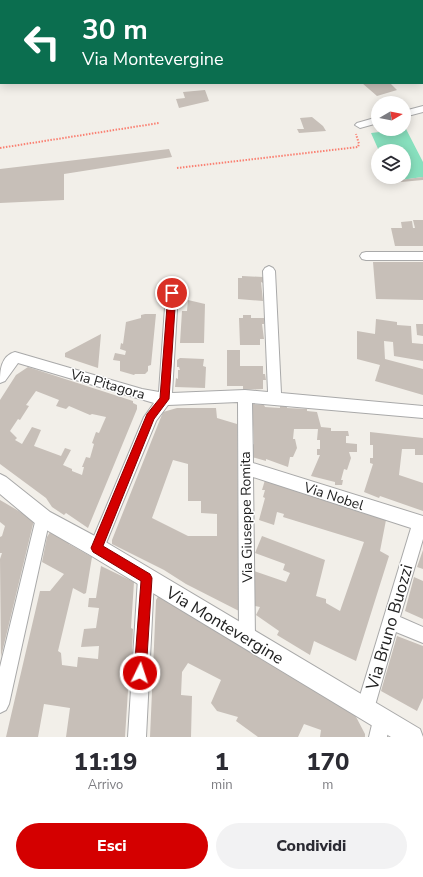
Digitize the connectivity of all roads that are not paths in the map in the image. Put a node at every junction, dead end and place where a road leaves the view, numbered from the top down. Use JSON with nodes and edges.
{"nodes":[{"id":1,"x":423,"y":109,"type":"edge"},
{"id":2,"x":411,"y":112,"type":"edge"},
{"id":3,"x":371,"y":122,"type":"edge"},
{"id":4,"x":360,"y":125,"type":"road end"},
{"id":5,"x":366,"y":256,"type":"dead end"},
{"id":6,"x":423,"y":256,"type":"edge"},
{"id":7,"x":269,"y":271,"type":"dead end"},
{"id":8,"x":172,"y":293,"type":"dead end"},
{"id":9,"x":0,"y":377,"type":"edge"},
{"id":10,"x":245,"y":396,"type":"junction"},
{"id":11,"x":275,"y":398,"type":"junction"},
{"id":12,"x":164,"y":399,"type":"junction"},
{"id":13,"x":423,"y":412,"type":"edge"},
{"id":14,"x":246,"y":468,"type":"junction"},
{"id":15,"x":0,"y":483,"type":"edge"},
{"id":16,"x":43,"y":518,"type":"junction"},
{"id":17,"x":421,"y":523,"type":"edge"},
{"id":18,"x":97,"y":548,"type":"junction"},
{"id":19,"x":146,"y":578,"type":"junction"},
{"id":20,"x":390,"y":621,"type":"junction"},
{"id":21,"x":423,"y":635,"type":"edge"},
{"id":22,"x":247,"y":638,"type":"junction"},
{"id":23,"x":0,"y":704,"type":"edge"},
{"id":24,"x":375,"y":721,"type":"edge"},
{"id":25,"x":136,"y":737,"type":"edge"},
{"id":26,"x":412,"y":737,"type":"edge"}],
"edges":[{"from":1,"to":2,"type":"street"},
{"from":3,"to":4,"type":"street"},
{"from":5,"to":6,"type":"street"},
{"from":7,"to":11,"type":"street"},
{"from":8,"to":12,"type":"street"},
{"from":9,"to":12,"type":"street","name":"Via Pitagora"},
{"from":10,"to":11,"type":"street","name":"Via Pitagora"},
{"from":10,"to":12,"type":"street","name":"Via Pitagora"},
{"from":10,"to":14,"type":"street","name":"Via Giuseppe Romita"},
{"from":11,"to":13,"type":"street","name":"Via Pitagora"},
{"from":12,"to":18,"type":"street"},
{"from":14,"to":17,"type":"street","name":"Via Nobel"},
{"from":14,"to":22,"type":"street","name":"Via Giuseppe Romita"},
{"from":15,"to":16,"type":"street","name":"Via Montevergine"},
{"from":16,"to":18,"type":"street","name":"Via Montevergine"},
{"from":16,"to":23,"type":"street"},
{"from":17,"to":20,"type":"street","name":"Via Bruno Buozzi"},
{"from":18,"to":19,"type":"street","name":"Via Montevergine"},
{"from":19,"to":22,"type":"street","name":"Via Montevergine"},
{"from":19,"to":25,"type":"street"},
{"from":20,"to":21,"type":"street"},
{"from":20,"to":24,"type":"street","name":"Via Bruno Buozzi"},
{"from":22,"to":24,"type":"street","name":"Via Montevergine"},
{"from":24,"to":26,"type":"street","name":"Via Montevergine"}]}
